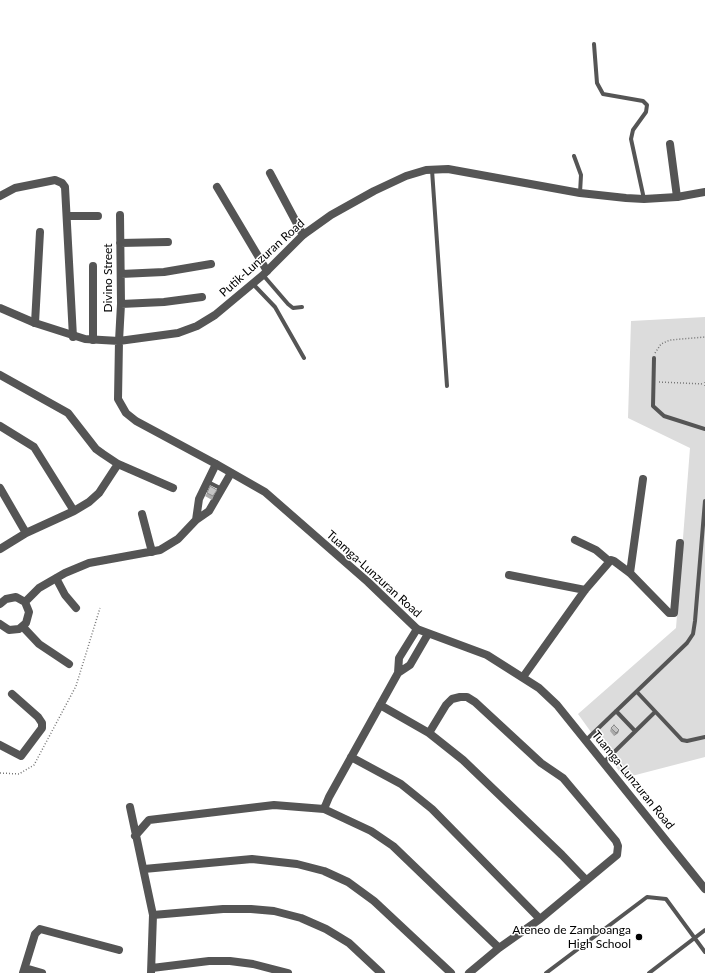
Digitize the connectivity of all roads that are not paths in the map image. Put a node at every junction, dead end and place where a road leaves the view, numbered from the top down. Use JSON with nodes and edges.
{"nodes":[{"id":1,"x":594,"y":44,"type":"dead end"},
{"id":2,"x":670,"y":144,"type":"dead end"},
{"id":3,"x":574,"y":156,"type":"dead end"},
{"id":4,"x":432,"y":170,"type":"junction"},
{"id":5,"x":270,"y":173,"type":"dead end"},
{"id":6,"x":217,"y":187,"type":"dead end"},
{"id":7,"x":705,"y":192,"type":"edge"},
{"id":8,"x":580,"y":193,"type":"junction"},
{"id":9,"x":0,"y":196,"type":"edge"},
{"id":10,"x":677,"y":196,"type":"junction"},
{"id":11,"x":644,"y":199,"type":"junction"},
{"id":12,"x":120,"y":215,"type":"dead end"},
{"id":13,"x":68,"y":216,"type":"junction"},
{"id":14,"x":98,"y":216,"type":"dead end"},
{"id":15,"x":40,"y":232,"type":"dead end"},
{"id":16,"x":303,"y":235,"type":"junction"},
{"id":17,"x":168,"y":242,"type":"dead end"},
{"id":18,"x":120,"y":244,"type":"junction"},
{"id":19,"x":211,"y":264,"type":"dead end"},
{"id":20,"x":93,"y":266,"type":"dead end"},
{"id":21,"x":265,"y":273,"type":"junction"},
{"id":22,"x":121,"y":274,"type":"junction"},
{"id":23,"x":253,"y":284,"type":"junction"},
{"id":24,"x":202,"y":297,"type":"dead end"},
{"id":25,"x":121,"y":304,"type":"junction"},
{"id":26,"x":302,"y":307,"type":"dead end"},
{"id":27,"x":0,"y":308,"type":"edge"},
{"id":28,"x":35,"y":323,"type":"junction"},
{"id":29,"x":73,"y":337,"type":"junction"},
{"id":30,"x":93,"y":340,"type":"junction"},
{"id":31,"x":119,"y":342,"type":"junction"},
{"id":32,"x":304,"y":358,"type":"dead end"},
{"id":33,"x":654,"y":358,"type":"road end"},
{"id":34,"x":0,"y":375,"type":"edge"},
{"id":35,"x":446,"y":386,"type":"dead end"},
{"id":36,"x":0,"y":426,"type":"edge"},
{"id":37,"x":705,"y":429,"type":"edge"},
{"id":38,"x":118,"y":464,"type":"junction"},
{"id":39,"x":216,"y":464,"type":"junction"},
{"id":40,"x":231,"y":472,"type":"junction"},
{"id":41,"x":643,"y":479,"type":"dead end"},
{"id":42,"x":207,"y":481,"type":"junction"},
{"id":43,"x":0,"y":488,"type":"edge"},
{"id":44,"x":173,"y":488,"type":"dead end"},
{"id":45,"x":222,"y":489,"type":"junction"},
{"id":46,"x":705,"y":501,"type":"edge"},
{"id":47,"x":74,"y":511,"type":"junction"},
{"id":48,"x":142,"y":514,"type":"dead end"},
{"id":49,"x":196,"y":520,"type":"junction"},
{"id":50,"x":26,"y":533,"type":"junction"},
{"id":51,"x":576,"y":540,"type":"dead end"},
{"id":52,"x":680,"y":543,"type":"dead end"},
{"id":53,"x":0,"y":548,"type":"edge"},
{"id":54,"x":152,"y":552,"type":"junction"},
{"id":55,"x":609,"y":562,"type":"junction"},
{"id":56,"x":630,"y":574,"type":"junction"},
{"id":57,"x":509,"y":575,"type":"dead end"},
{"id":58,"x":56,"y":578,"type":"junction"},
{"id":59,"x":585,"y":590,"type":"junction"},
{"id":60,"x":1,"y":601,"type":"edge"},
{"id":61,"x":24,"y":602,"type":"junction"},
{"id":62,"x":76,"y":608,"type":"dead end"},
{"id":63,"x":0,"y":625,"type":"edge"},
{"id":64,"x":23,"y":627,"type":"junction"},
{"id":65,"x":417,"y":628,"type":"junction"},
{"id":66,"x":428,"y":634,"type":"junction"},
{"id":67,"x":69,"y":664,"type":"dead end"},
{"id":68,"x":398,"y":673,"type":"junction"},
{"id":69,"x":523,"y":677,"type":"junction"},
{"id":70,"x":637,"y":692,"type":"junction"},
{"id":71,"x":12,"y":694,"type":"dead end"},
{"id":72,"x":380,"y":706,"type":"junction"},
{"id":73,"x":616,"y":711,"type":"junction"},
{"id":74,"x":655,"y":712,"type":"junction"},
{"id":75,"x":635,"y":731,"type":"junction"},
{"id":76,"x":429,"y":733,"type":"junction"},
{"id":77,"x":705,"y":736,"type":"edge"},
{"id":78,"x":585,"y":741,"type":"junction"},
{"id":79,"x":0,"y":745,"type":"edge"},
{"id":80,"x":351,"y":757,"type":"junction"},
{"id":81,"x":604,"y":762,"type":"junction"},
{"id":82,"x":130,"y":807,"type":"dead end"},
{"id":83,"x":324,"y":809,"type":"junction"},
{"id":84,"x":135,"y":836,"type":"junction"},
{"id":85,"x":144,"y":869,"type":"junction"},
{"id":86,"x":586,"y":880,"type":"junction"},
{"id":87,"x":705,"y":889,"type":"edge"},
{"id":88,"x":153,"y":915,"type":"junction"},
{"id":89,"x":540,"y":919,"type":"junction"},
{"id":90,"x":705,"y":930,"type":"edge"},
{"id":91,"x":694,"y":938,"type":"junction"},
{"id":92,"x":499,"y":948,"type":"junction"},
{"id":93,"x":119,"y":950,"type":"dead end"},
{"id":94,"x":705,"y":952,"type":"edge"},
{"id":95,"x":24,"y":970,"type":"edge"},
{"id":96,"x":151,"y":970,"type":"edge"},
{"id":97,"x":42,"y":973,"type":"edge"},
{"id":98,"x":288,"y":973,"type":"edge"},
{"id":99,"x":381,"y":973,"type":"edge"},
{"id":100,"x":451,"y":973,"type":"edge"},
{"id":101,"x":469,"y":973,"type":"edge"},
{"id":102,"x":546,"y":973,"type":"edge"},
{"id":103,"x":649,"y":973,"type":"edge"}],
"edges":[{"from":1,"to":11,"type":"lane"},
{"from":2,"to":10,"type":"street"},
{"from":3,"to":8,"type":"lane"},
{"from":4,"to":8,"type":"street","name":"Putik-Lunzuran Road"},
{"from":4,"to":16,"type":"street","name":"Putik-Lunzuran Road"},
{"from":4,"to":35,"type":"lane"},
{"from":5,"to":16,"type":"street"},
{"from":6,"to":21,"type":"street"},
{"from":7,"to":10,"type":"street","name":"Putik-Lunzuran Road"},
{"from":8,"to":11,"type":"street","name":"Putik-Lunzuran Road"},
{"from":9,"to":13,"type":"street"},
{"from":10,"to":11,"type":"street","name":"Putik-Lunzuran Road"},
{"from":12,"to":18,"type":"street","name":"Divino Street"},
{"from":13,"to":14,"type":"street"},
{"from":13,"to":29,"type":"street"},
{"from":15,"to":28,"type":"street"},
{"from":16,"to":21,"type":"street","name":"Putik-Lunzuran Road"},
{"from":17,"to":18,"type":"street"},
{"from":18,"to":22,"type":"street","name":"Divino Street"},
{"from":19,"to":22,"type":"street"},
{"from":20,"to":30,"type":"street"},
{"from":21,"to":23,"type":"street","name":"Putik-Lunzuran Road"},
{"from":21,"to":26,"type":"lane"},
{"from":22,"to":25,"type":"street","name":"Divino Street"},
{"from":23,"to":31,"type":"street","name":"Putik-Lunzuran Road"},
{"from":23,"to":32,"type":"lane"},
{"from":24,"to":25,"type":"street"},
{"from":25,"to":31,"type":"street","name":"Divino Street"},
{"from":27,"to":28,"type":"street","name":"Putik-Lunzuran Road"},
{"from":28,"to":29,"type":"street","name":"Putik-Lunzuran Road"},
{"from":29,"to":30,"type":"street","name":"Putik-Lunzuran Road"},
{"from":30,"to":31,"type":"street","name":"Putik-Lunzuran Road"},
{"from":31,"to":39,"type":"street","name":"Tuamga-Lunzuran Road"},
{"from":33,"to":37,"type":"lane"},
{"from":34,"to":38,"type":"street"},
{"from":36,"to":47,"type":"street"},
{"from":38,"to":44,"type":"street"},
{"from":38,"to":47,"type":"street"},
{"from":39,"to":40,"type":"street","name":"Tuamga-Lunzuran Road"},
{"from":39,"to":42,"type":"street"},
{"from":40,"to":45,"type":"street"},
{"from":40,"to":65,"type":"street","name":"Tuamga-Lunzuran Road"},
{"from":41,"to":56,"type":"street"},
{"from":42,"to":45,"type":"lane"},
{"from":42,"to":49,"type":"street"},
{"from":43,"to":50,"type":"street"},
{"from":45,"to":49,"type":"street"},
{"from":46,"to":70,"type":"lane"},
{"from":47,"to":50,"type":"street"},
{"from":48,"to":54,"type":"street"},
{"from":49,"to":54,"type":"street"},
{"from":50,"to":53,"type":"street"},
{"from":51,"to":55,"type":"street"},
{"from":52,"to":56,"type":"street"},
{"from":54,"to":58,"type":"street"},
{"from":55,"to":56,"type":"street"},
{"from":55,"to":59,"type":"street"},
{"from":57,"to":59,"type":"street"},
{"from":58,"to":61,"type":"street"},
{"from":58,"to":62,"type":"street"},
{"from":59,"to":69,"type":"street"},
{"from":60,"to":61,"type":"street"},
{"from":61,"to":64,"type":"street"},
{"from":63,"to":64,"type":"street"},
{"from":64,"to":67,"type":"street"},
{"from":65,"to":66,"type":"street","name":"Tuamga-Lunzuran Road"},
{"from":65,"to":68,"type":"street"},
{"from":66,"to":68,"type":"street"},
{"from":66,"to":69,"type":"street","name":"Tuamga-Lunzuran Road"},
{"from":68,"to":72,"type":"street"},
{"from":69,"to":78,"type":"street","name":"Tuamga-Lunzuran Road"},
{"from":70,"to":73,"type":"lane"},
{"from":70,"to":74,"type":"lane"},
{"from":71,"to":79,"type":"street"},
{"from":72,"to":76,"type":"street"},
{"from":72,"to":80,"type":"street"},
{"from":73,"to":75,"type":"lane"},
{"from":73,"to":78,"type":"lane"},
{"from":74,"to":75,"type":"lane"},
{"from":74,"to":77,"type":"lane"},
{"from":75,"to":81,"type":"lane"},
{"from":76,"to":86,"type":"street"},
{"from":76,"to":86,"type":"street"},
{"from":78,"to":81,"type":"street","name":"Tuamga-Lunzuran Road"},
{"from":80,"to":83,"type":"street"},
{"from":80,"to":89,"type":"street"},
{"from":81,"to":87,"type":"street","name":"Tuamga-Lunzuran Road"},
{"from":82,"to":84,"type":"street"},
{"from":83,"to":84,"type":"street"},
{"from":83,"to":92,"type":"street"},
{"from":84,"to":85,"type":"street"},
{"from":85,"to":88,"type":"street"},
{"from":85,"to":100,"type":"street"},
{"from":86,"to":89,"type":"street"},
{"from":88,"to":96,"type":"street"},
{"from":88,"to":99,"type":"street"},
{"from":89,"to":92,"type":"street"},
{"from":90,"to":91,"type":"lane"},
{"from":91,"to":94,"type":"lane"},
{"from":91,"to":102,"type":"lane"},
{"from":91,"to":103,"type":"lane"},
{"from":92,"to":101,"type":"street"},
{"from":93,"to":95,"type":"street"},
{"from":95,"to":97,"type":"street"},
{"from":96,"to":98,"type":"street"}]}
